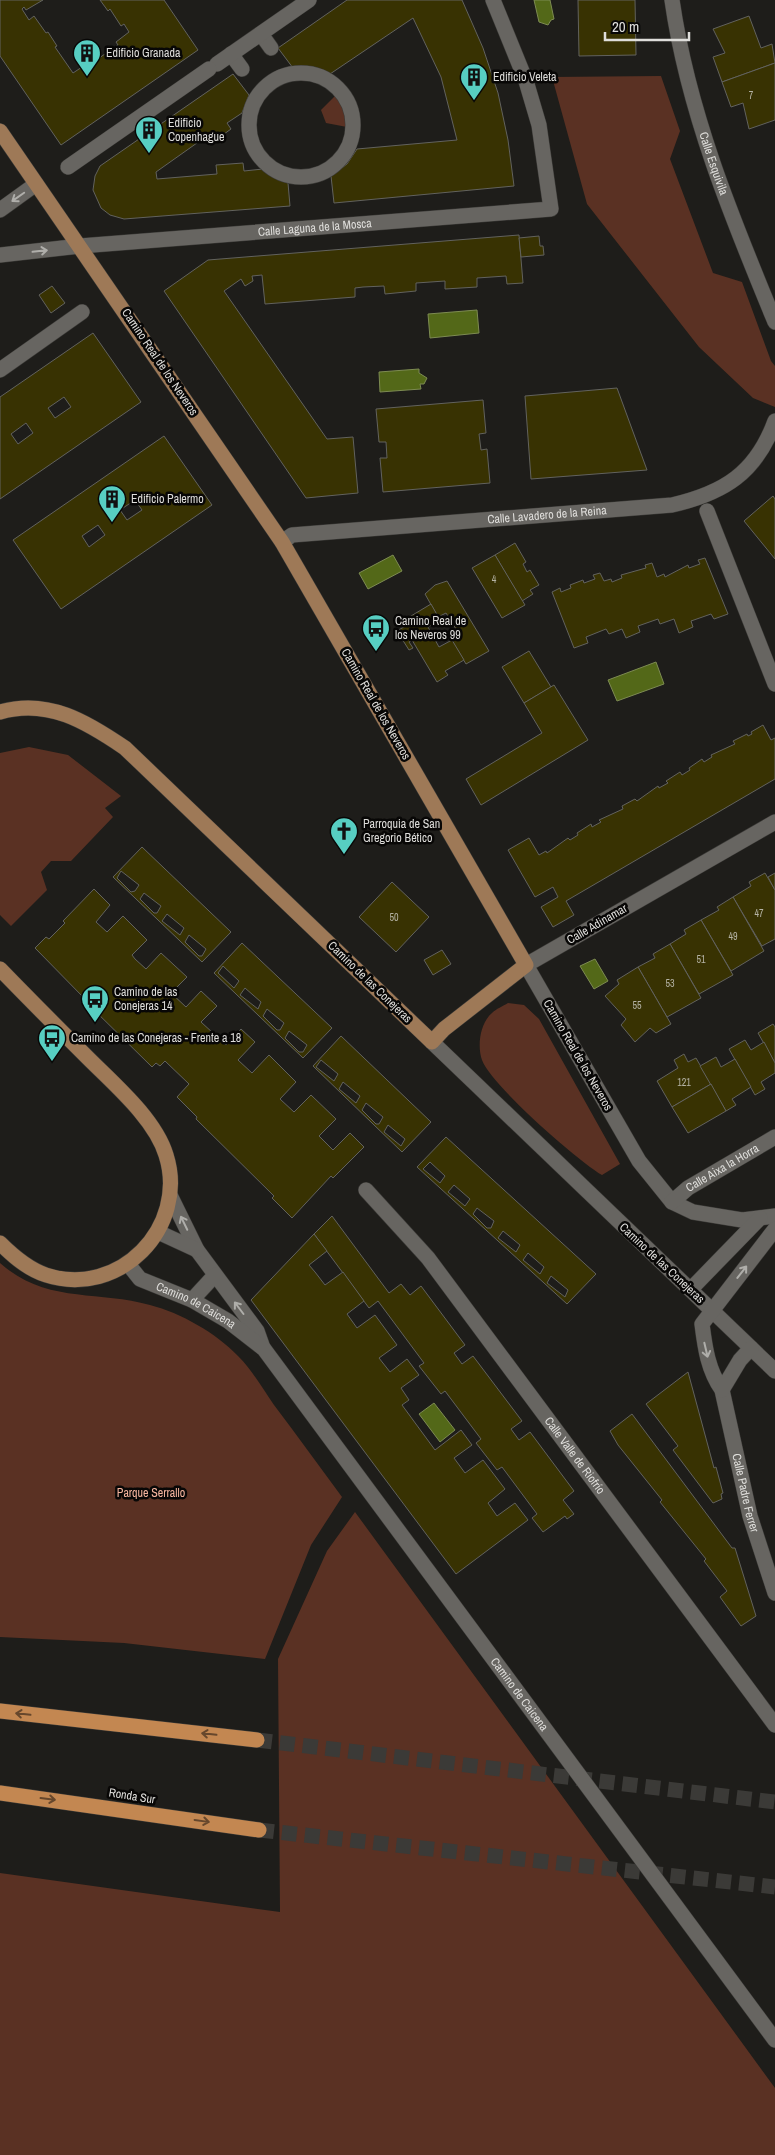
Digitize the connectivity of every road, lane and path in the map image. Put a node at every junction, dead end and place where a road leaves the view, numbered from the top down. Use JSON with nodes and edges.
{"nodes":[{"id":1,"x":309,"y":0,"type":"edge"},
{"id":2,"x":493,"y":0,"type":"edge"},
{"id":3,"x":672,"y":0,"type":"edge"},
{"id":4,"x":261,"y":34,"type":"junction"},
{"id":5,"x":271,"y":48,"type":"dead end"},
{"id":6,"x":231,"y":54,"type":"junction"},
{"id":7,"x":242,"y":69,"type":"dead end"},
{"id":8,"x":0,"y":131,"type":"edge"},
{"id":9,"x":347,"y":149,"type":"joint"},
{"id":10,"x":68,"y":167,"type":"dead end"},
{"id":11,"x":36,"y":184,"type":"junction"},
{"id":12,"x":0,"y":210,"type":"edge"},
{"id":13,"x":80,"y":246,"type":"junction"},
{"id":14,"x":0,"y":255,"type":"edge"},
{"id":15,"x":82,"y":312,"type":"dead end"},
{"id":16,"x":775,"y":322,"type":"edge"},
{"id":17,"x":0,"y":370,"type":"edge"},
{"id":18,"x":775,"y":421,"type":"edge"},
{"id":19,"x":707,"y":511,"type":"dead end"},
{"id":20,"x":282,"y":542,"type":"junction"},
{"id":21,"x":775,"y":684,"type":"edge"},
{"id":22,"x":0,"y":712,"type":"edge"},
{"id":23,"x":775,"y":822,"type":"edge"},
{"id":24,"x":526,"y":964,"type":"junction"},
{"id":25,"x":0,"y":969,"type":"edge"},
{"id":26,"x":432,"y":1042,"type":"junction"},
{"id":27,"x":775,"y":1137,"type":"edge"},
{"id":28,"x":366,"y":1190,"type":"dead end"},
{"id":29,"x":170,"y":1195,"type":"junction"},
{"id":30,"x":672,"y":1202,"type":"junction"},
{"id":31,"x":768,"y":1217,"type":"edge"},
{"id":32,"x":775,"y":1229,"type":"edge"},
{"id":33,"x":158,"y":1232,"type":"junction"},
{"id":34,"x":0,"y":1243,"type":"edge"},
{"id":35,"x":197,"y":1250,"type":"junction"},
{"id":36,"x":128,"y":1264,"type":"junction"},
{"id":37,"x":215,"y":1275,"type":"junction"},
{"id":38,"x":691,"y":1289,"type":"junction"},
{"id":39,"x":192,"y":1300,"type":"junction"},
{"id":40,"x":712,"y":1310,"type":"junction"},
{"id":41,"x":751,"y":1348,"type":"junction"},
{"id":42,"x":264,"y":1349,"type":"junction"},
{"id":43,"x":775,"y":1371,"type":"edge"},
{"id":44,"x":722,"y":1390,"type":"junction"},
{"id":45,"x":775,"y":1593,"type":"edge"},
{"id":46,"x":0,"y":1711,"type":"edge"},
{"id":47,"x":775,"y":1725,"type":"edge"},
{"id":48,"x":257,"y":1740,"type":"tunnel mouth"},
{"id":49,"x":0,"y":1793,"type":"edge"},
{"id":50,"x":259,"y":1830,"type":"tunnel mouth"},
{"id":51,"x":775,"y":2040,"type":"edge"}],
"edges":[{"from":1,"to":4,"type":"street"},
{"from":2,"to":13,"type":"street","name":"Calle Laguna de la Mosca"},
{"from":3,"to":16,"type":"street","name":"Calle Esquivila"},
{"from":4,"to":5,"type":"street"},
{"from":4,"to":6,"type":"street"},
{"from":6,"to":7,"type":"street"},
{"from":6,"to":10,"type":"street"},
{"from":8,"to":11,"type":"main road","name":"Camino Real de los Neveros"},
{"from":9,"to":9,"type":"street"},
{"from":11,"to":12,"type":"street","one_way":true},
{"from":11,"to":13,"type":"main road","name":"Camino Real de los Neveros"},
{"from":14,"to":13,"type":"street","name":"Calle Laguna de la Mosca","one_way":true},
{"from":13,"to":20,"type":"main road","name":"Camino Real de los Neveros"},
{"from":15,"to":17,"type":"street"},
{"from":18,"to":20,"type":"street","name":"Calle Lavadero de la Reina"},
{"from":19,"to":21,"type":"street"},
{"from":20,"to":24,"type":"main road","name":"Camino Real de los Neveros"},
{"from":22,"to":26,"type":"main road","name":"Camino de las Conejeras"},
{"from":23,"to":24,"type":"street","name":"Calle Adinamar"},
{"from":24,"to":26,"type":"main road","name":"Calle Adinamar"},
{"from":24,"to":30,"type":"street","name":"Camino Real de los Neveros"},
{"from":25,"to":29,"type":"main road"},
{"from":26,"to":38,"type":"street","name":"Camino de las Conejeras"},
{"from":27,"to":30,"type":"street","name":"Calle Aixa la Horra"},
{"from":28,"to":47,"type":"street","name":"Calle Valle de Riofrío"},
{"from":29,"to":33,"type":"main road"},
{"from":35,"to":29,"type":"street","name":"Camino de Caicena","one_way":true},
{"from":30,"to":31,"type":"street","name":"Camino Real de los Neveros"},
{"from":31,"to":38,"type":"street"},
{"from":40,"to":32,"type":"street","one_way":true},
{"from":33,"to":35,"type":"street","name":"Camino de Caicena"},
{"from":33,"to":36,"type":"main road"},
{"from":34,"to":36,"type":"main road"},
{"from":35,"to":37,"type":"street","name":"Camino de Caicena"},
{"from":36,"to":39,"type":"street","name":"Camino de Caicena"},
{"from":37,"to":39,"type":"street"},
{"from":42,"to":37,"type":"street","name":"Camino de Caicena","one_way":true},
{"from":38,"to":40,"type":"street","name":"Camino de las Conejeras"},
{"from":39,"to":42,"type":"street","name":"Camino de Caicena"},
{"from":40,"to":41,"type":"street"},
{"from":40,"to":44,"type":"street","name":"Calle Padre Ferrer","one_way":true},
{"from":41,"to":43,"type":"street"},
{"from":41,"to":44,"type":"street"},
{"from":42,"to":51,"type":"street","name":"Camino de Caicena"},
{"from":44,"to":45,"type":"street","name":"Calle Padre Ferrer"},
{"from":48,"to":46,"type":"highway","one_way":true},
{"from":49,"to":50,"type":"highway","name":"Ronda Sur","one_way":true}]}
